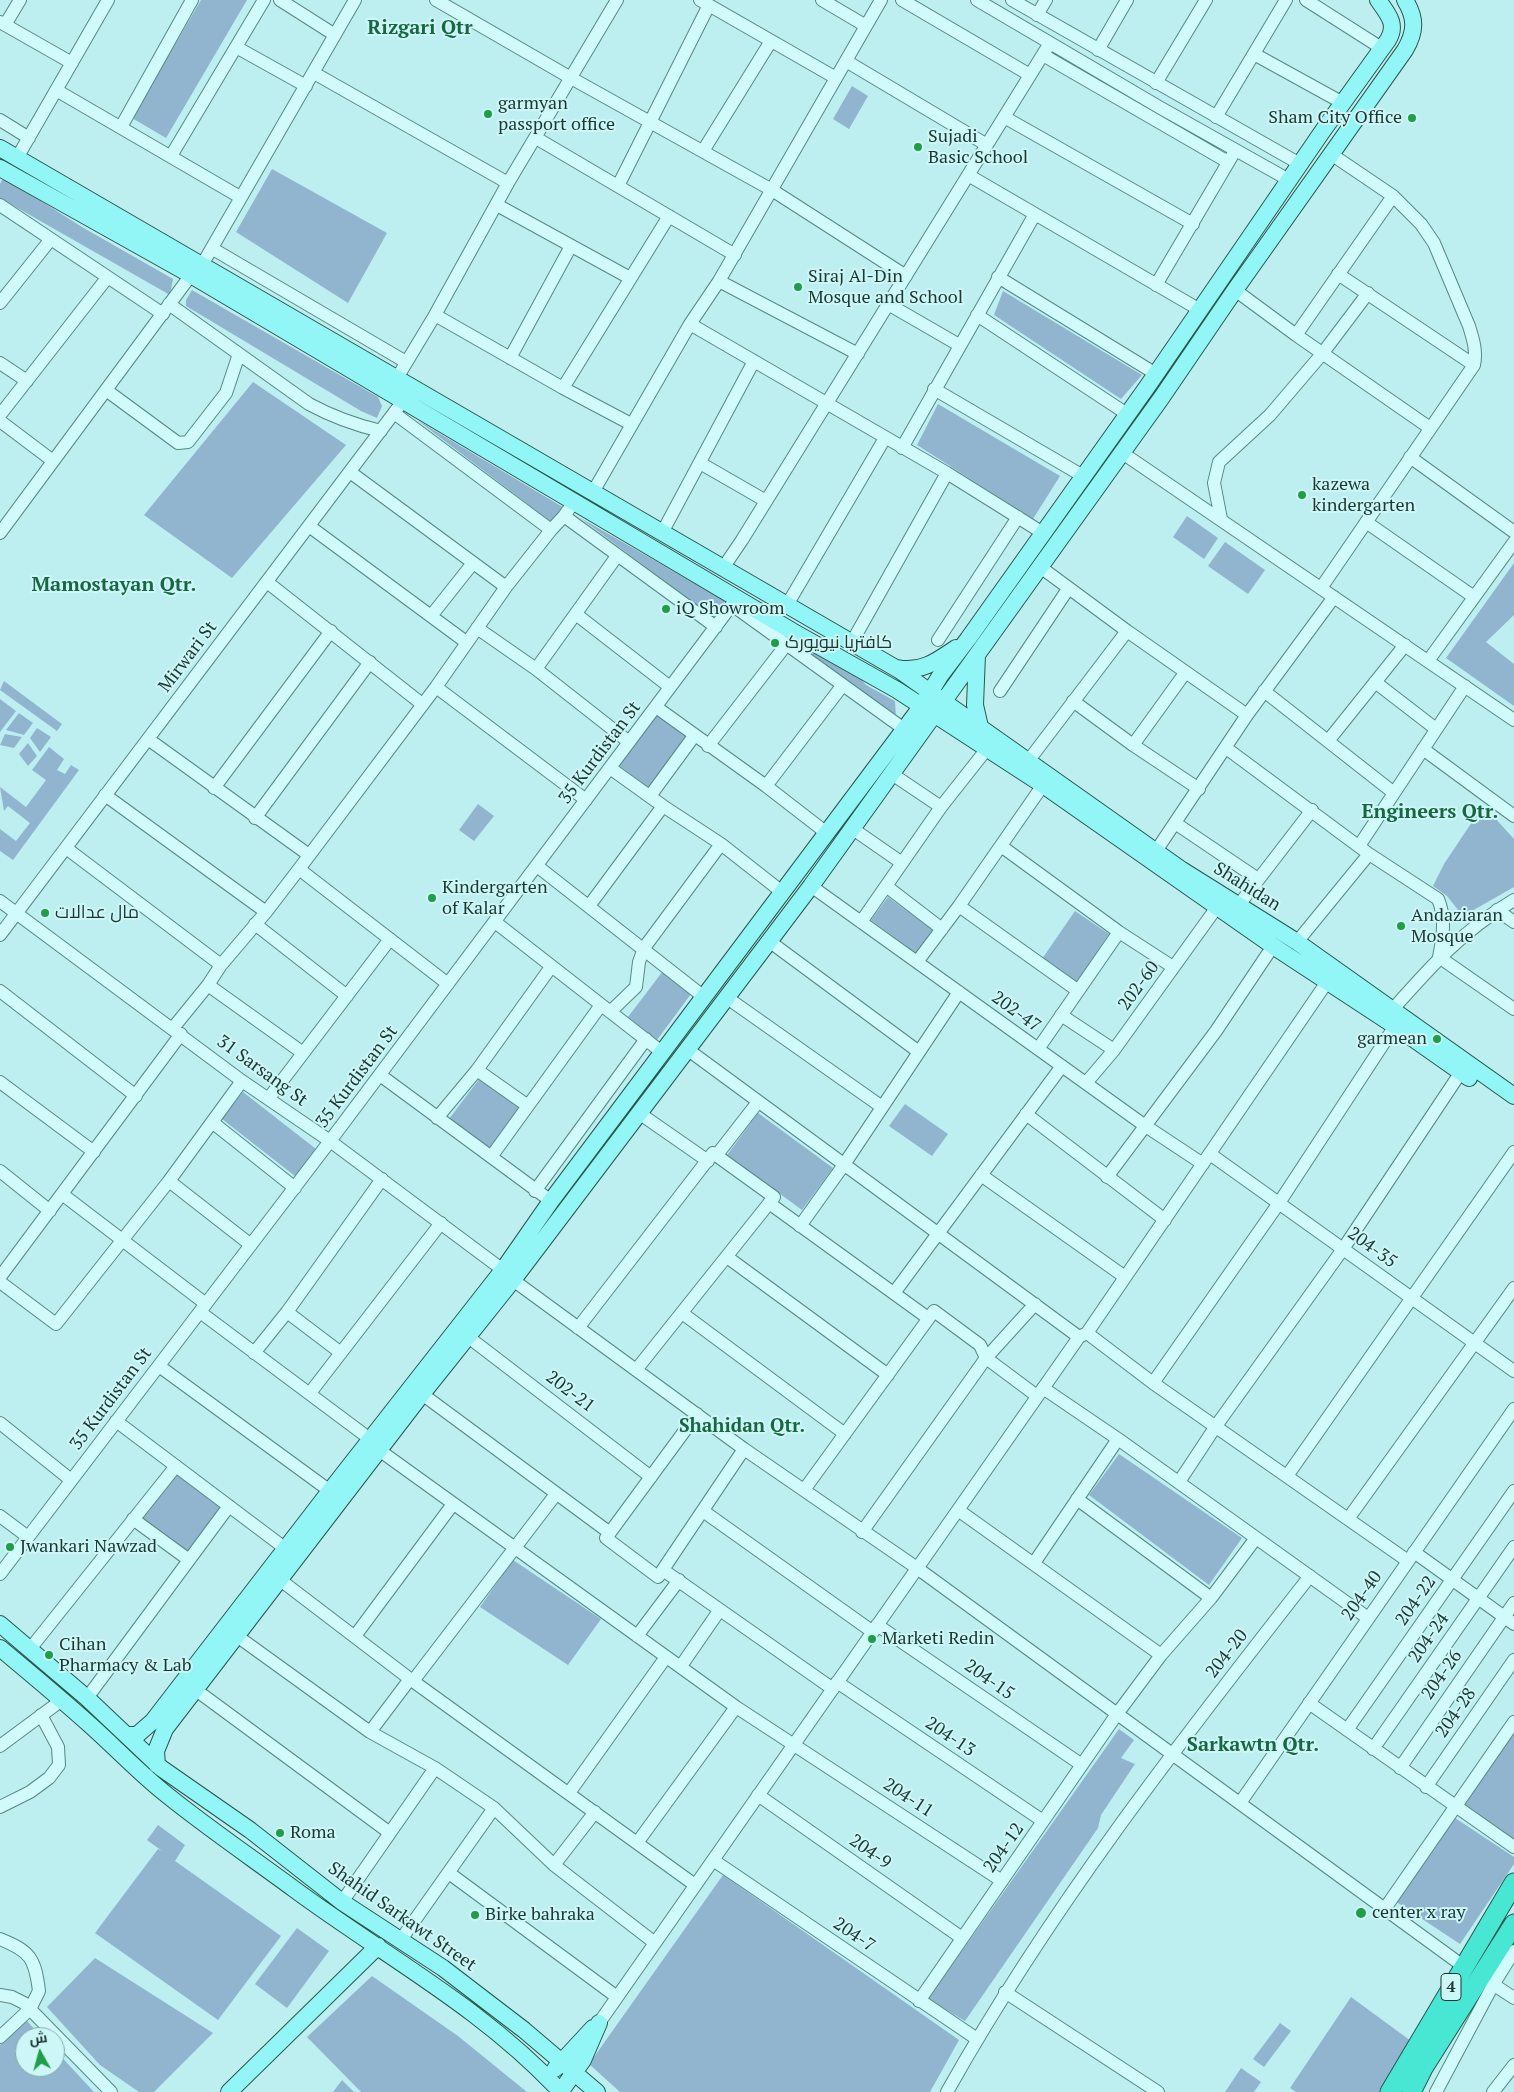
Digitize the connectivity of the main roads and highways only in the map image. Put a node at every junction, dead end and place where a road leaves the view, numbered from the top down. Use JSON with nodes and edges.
{"nodes":[{"id":1,"x":1378,"y":0,"type":"edge"},
{"id":2,"x":1405,"y":0,"type":"edge"},
{"id":3,"x":1324,"y":128,"type":"junction"},
{"id":4,"x":1341,"y":140,"type":"junction"},
{"id":5,"x":0,"y":148,"type":"edge"},
{"id":6,"x":1,"y":171,"type":"edge"},
{"id":7,"x":197,"y":270,"type":"junction"},
{"id":8,"x":313,"y":339,"type":"junction"},
{"id":9,"x":1152,"y":380,"type":"junction"},
{"id":10,"x":1162,"y":397,"type":"junction"},
{"id":11,"x":968,"y":639,"type":"junction"},
{"id":12,"x":977,"y":654,"type":"junction"},
{"id":13,"x":896,"y":668,"type":"junction"},
{"id":14,"x":939,"y":709,"type":"junction"},
{"id":15,"x":980,"y":727,"type":"junction"},
{"id":16,"x":1180,"y":875,"type":"junction"},
{"id":17,"x":645,"y":1091,"type":"junction"},
{"id":18,"x":1514,"y":1096,"type":"edge"},
{"id":19,"x":1514,"y":1109,"type":"edge"},
{"id":20,"x":508,"y":1275,"type":"junction"},
{"id":21,"x":374,"y":1444,"type":"junction"},
{"id":22,"x":0,"y":1624,"type":"edge"},
{"id":23,"x":0,"y":1648,"type":"edge"},
{"id":24,"x":159,"y":1725,"type":"junction"},
{"id":25,"x":128,"y":1735,"type":"junction"},
{"id":26,"x":157,"y":1765,"type":"junction"},
{"id":27,"x":1514,"y":1883,"type":"edge"},
{"id":28,"x":1514,"y":1924,"type":"edge"},
{"id":29,"x":378,"y":1946,"type":"junction"},
{"id":30,"x":562,"y":2061,"type":"junction"},
{"id":31,"x":575,"y":2072,"type":"junction"},
{"id":32,"x":548,"y":2078,"type":"junction"},
{"id":33,"x":229,"y":2092,"type":"edge"},
{"id":34,"x":561,"y":2092,"type":"edge"},
{"id":35,"x":597,"y":2092,"type":"edge"},
{"id":36,"x":1390,"y":2092,"type":"edge"},
{"id":37,"x":1410,"y":2092,"type":"edge"}],
"edges":[{"from":1,"to":3,"type":"main road"},
{"from":2,"to":4,"type":"main road"},
{"from":3,"to":4,"type":"main road"},
{"from":3,"to":9,"type":"main road"},
{"from":4,"to":10,"type":"main road"},
{"from":5,"to":7,"type":"main road"},
{"from":6,"to":7,"type":"main road"},
{"from":7,"to":8,"type":"main road"},
{"from":8,"to":13,"type":"main road"},
{"from":8,"to":14,"type":"main road"},
{"from":9,"to":10,"type":"main road"},
{"from":9,"to":11,"type":"main road"},
{"from":10,"to":12,"type":"main road"},
{"from":11,"to":13,"type":"main road"},
{"from":11,"to":14,"type":"main road"},
{"from":12,"to":14,"type":"main road"},
{"from":12,"to":15,"type":"main road"},
{"from":13,"to":14,"type":"main road"},
{"from":14,"to":15,"type":"main road","name":"Shahidan"},
{"from":14,"to":16,"type":"main road"},
{"from":14,"to":17,"type":"main road"},
{"from":14,"to":17,"type":"main road"},
{"from":15,"to":16,"type":"main road","name":"Shahidan"},
{"from":16,"to":18,"type":"main road","name":"Shahidan"},
{"from":16,"to":19,"type":"main road"},
{"from":17,"to":20,"type":"main road"},
{"from":17,"to":20,"type":"main road"},
{"from":20,"to":21,"type":"main road"},
{"from":20,"to":21,"type":"main road"},
{"from":21,"to":24,"type":"main road"},
{"from":21,"to":24,"type":"main road"},
{"from":22,"to":25,"type":"main road","name":"Shahid Sarkawt Street"},
{"from":23,"to":29,"type":"main road","name":"Shahid Sarkawt Street"},
{"from":24,"to":25,"type":"main road"},
{"from":24,"to":26,"type":"main road"},
{"from":25,"to":26,"type":"main road","name":"Shahid Sarkawt Street"},
{"from":26,"to":30,"type":"main road","name":"Shahid Sarkawt Street"},
{"from":27,"to":36,"type":"highway","number":"4"},
{"from":28,"to":37,"type":"highway","number":"4"},
{"from":29,"to":32,"type":"main road","name":"Shahid Sarkawt Street"},
{"from":29,"to":33,"type":"main road"},
{"from":30,"to":31,"type":"main road","name":"Shahid Sarkawt Street"},
{"from":30,"to":31,"type":"main road"},
{"from":30,"to":32,"type":"main road"},
{"from":31,"to":34,"type":"main road"},
{"from":31,"to":35,"type":"main road","name":"Shahid Sarkawt Street"},
{"from":32,"to":34,"type":"main road","name":"Shahid Sarkawt Street"}]}
